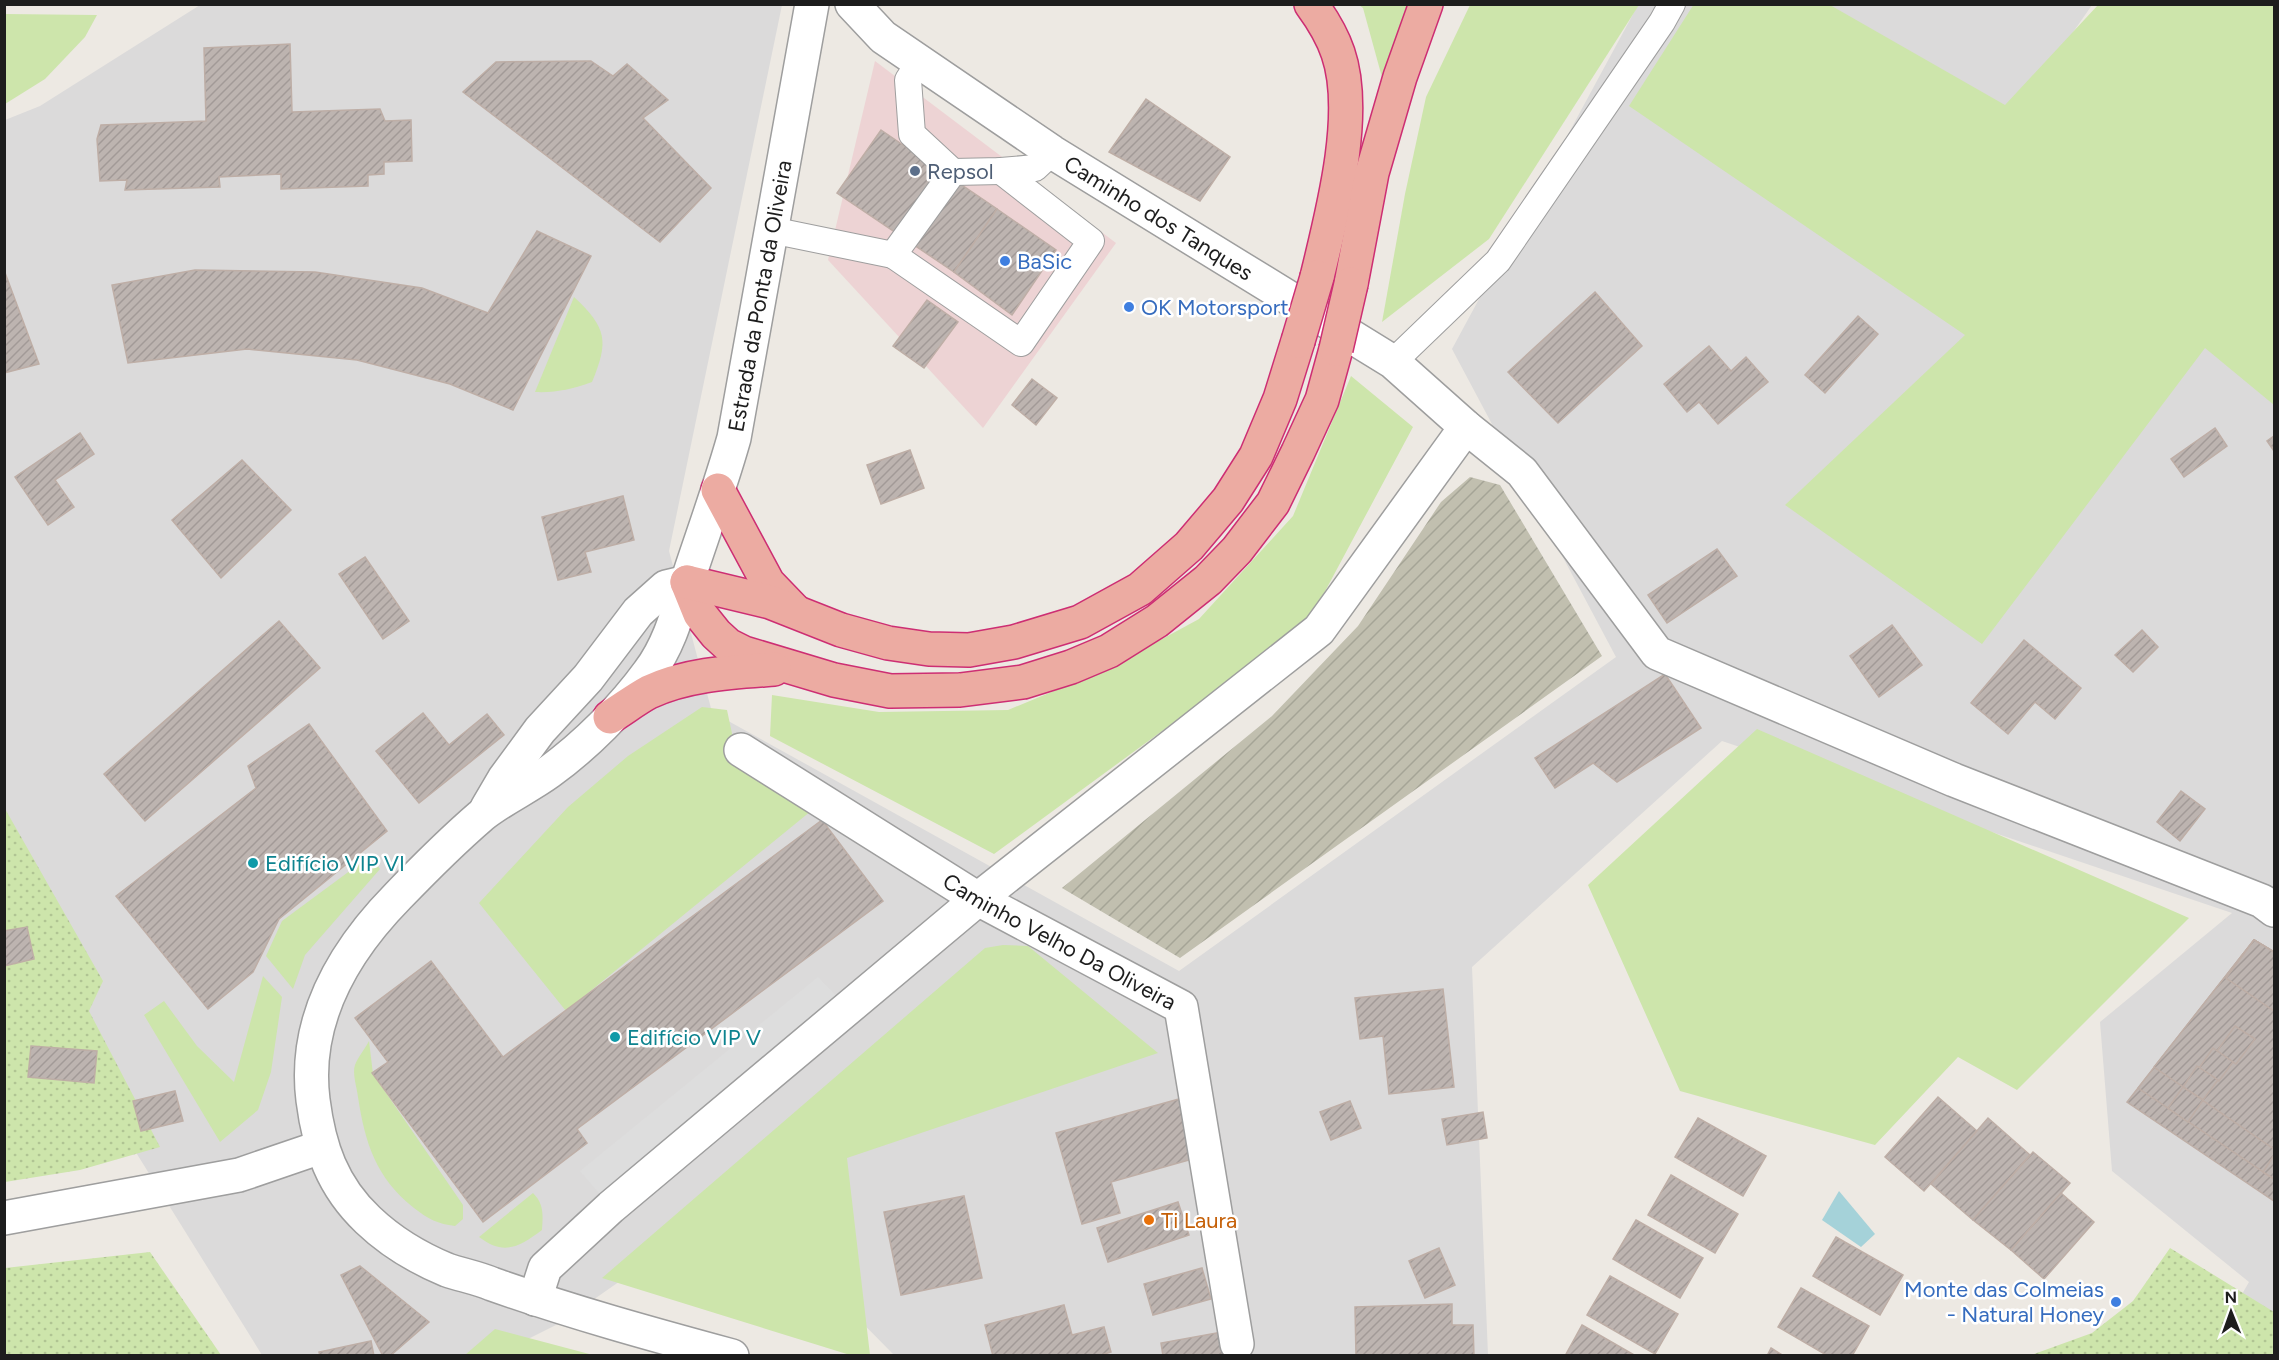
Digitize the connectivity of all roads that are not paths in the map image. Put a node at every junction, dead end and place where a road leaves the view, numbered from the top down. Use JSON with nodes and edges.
{"nodes":[{"id":1,"x":812,"y":4,"type":"edge"},
{"id":2,"x":852,"y":4,"type":"edge"},
{"id":3,"x":1311,"y":4,"type":"edge"},
{"id":4,"x":1426,"y":4,"type":"edge"},
{"id":5,"x":1672,"y":4,"type":"edge"},
{"id":6,"x":919,"y":63,"type":"junction"},
{"id":7,"x":1052,"y":152,"type":"junction"},
{"id":8,"x":1001,"y":171,"type":"junction"},
{"id":9,"x":953,"y":172,"type":"junction"},
{"id":10,"x":771,"y":230,"type":"junction"},
{"id":11,"x":893,"y":255,"type":"junction"},
{"id":12,"x":1393,"y":362,"type":"junction"},
{"id":13,"x":1466,"y":427,"type":"junction"},
{"id":14,"x":718,"y":490,"type":"junction"},
{"id":15,"x":687,"y":582,"type":"junction"},
{"id":16,"x":794,"y":610,"type":"junction"},
{"id":17,"x":790,"y":668,"type":"junction"},
{"id":18,"x":610,"y":717,"type":"junction"},
{"id":19,"x":741,"y":750,"type":"dead end"},
{"id":20,"x":483,"y":815,"type":"junction"},
{"id":21,"x":978,"y":899,"type":"junction"},
{"id":22,"x":2274,"y":910,"type":"edge"},
{"id":23,"x":321,"y":1147,"type":"junction"},
{"id":24,"x":4,"y":1218,"type":"edge"},
{"id":25,"x":535,"y":1299,"type":"junction"},
{"id":26,"x":1237,"y":1344,"type":"dead end"},
{"id":27,"x":732,"y":1356,"type":"edge"}],
"edges":[{"from":1,"to":10,"type":"street","name":"Estrada da Ponta da Oliveira"},
{"from":2,"to":6,"type":"street","name":"Caminho dos Tanques"},
{"from":3,"to":16,"type":"highway","bridge":true},
{"from":4,"to":17,"type":"highway","bridge":true},
{"from":5,"to":12,"type":"lane"},
{"from":6,"to":7,"type":"street","name":"Caminho dos Tanques"},
{"from":6,"to":9,"type":"lane"},
{"from":7,"to":8,"type":"lane"},
{"from":7,"to":12,"type":"street","name":"Caminho dos Tanques"},
{"from":8,"to":9,"type":"lane"},
{"from":8,"to":11,"type":"lane"},
{"from":9,"to":11,"type":"lane"},
{"from":10,"to":11,"type":"lane"},
{"from":10,"to":14,"type":"street","name":"Estrada da Ponta da Oliveira"},
{"from":12,"to":13,"type":"street","name":"Caminho dos Tanques"},
{"from":13,"to":21,"type":"street"},
{"from":13,"to":22,"type":"street","name":"Caminho dos Tanques"},
{"from":14,"to":15,"type":"street","name":"Estrada da Ponta da Oliveira"},
{"from":14,"to":16,"type":"highway"},
{"from":15,"to":16,"type":"highway"},
{"from":15,"to":17,"type":"highway"},
{"from":15,"to":18,"type":"street","name":"Estrada da Ponta da Oliveira"},
{"from":15,"to":20,"type":"street","name":"Estrada da Ponta da Oliveira"},
{"from":17,"to":18,"type":"highway"},
{"from":18,"to":20,"type":"street","name":"Estrada da Ponta da Oliveira"},
{"from":19,"to":21,"type":"street","name":"Caminho Velho Da Oliveira"},
{"from":20,"to":23,"type":"street","name":"Estrada da Ponta da Oliveira"},
{"from":21,"to":25,"type":"street"},
{"from":21,"to":26,"type":"street","name":"Caminho Velho Da Oliveira"},
{"from":23,"to":24,"type":"street"},
{"from":23,"to":25,"type":"street","name":"Estrada da Ponta da Oliveira"},
{"from":25,"to":27,"type":"street","name":"Estrada da Ponta da Oliveira"}]}
